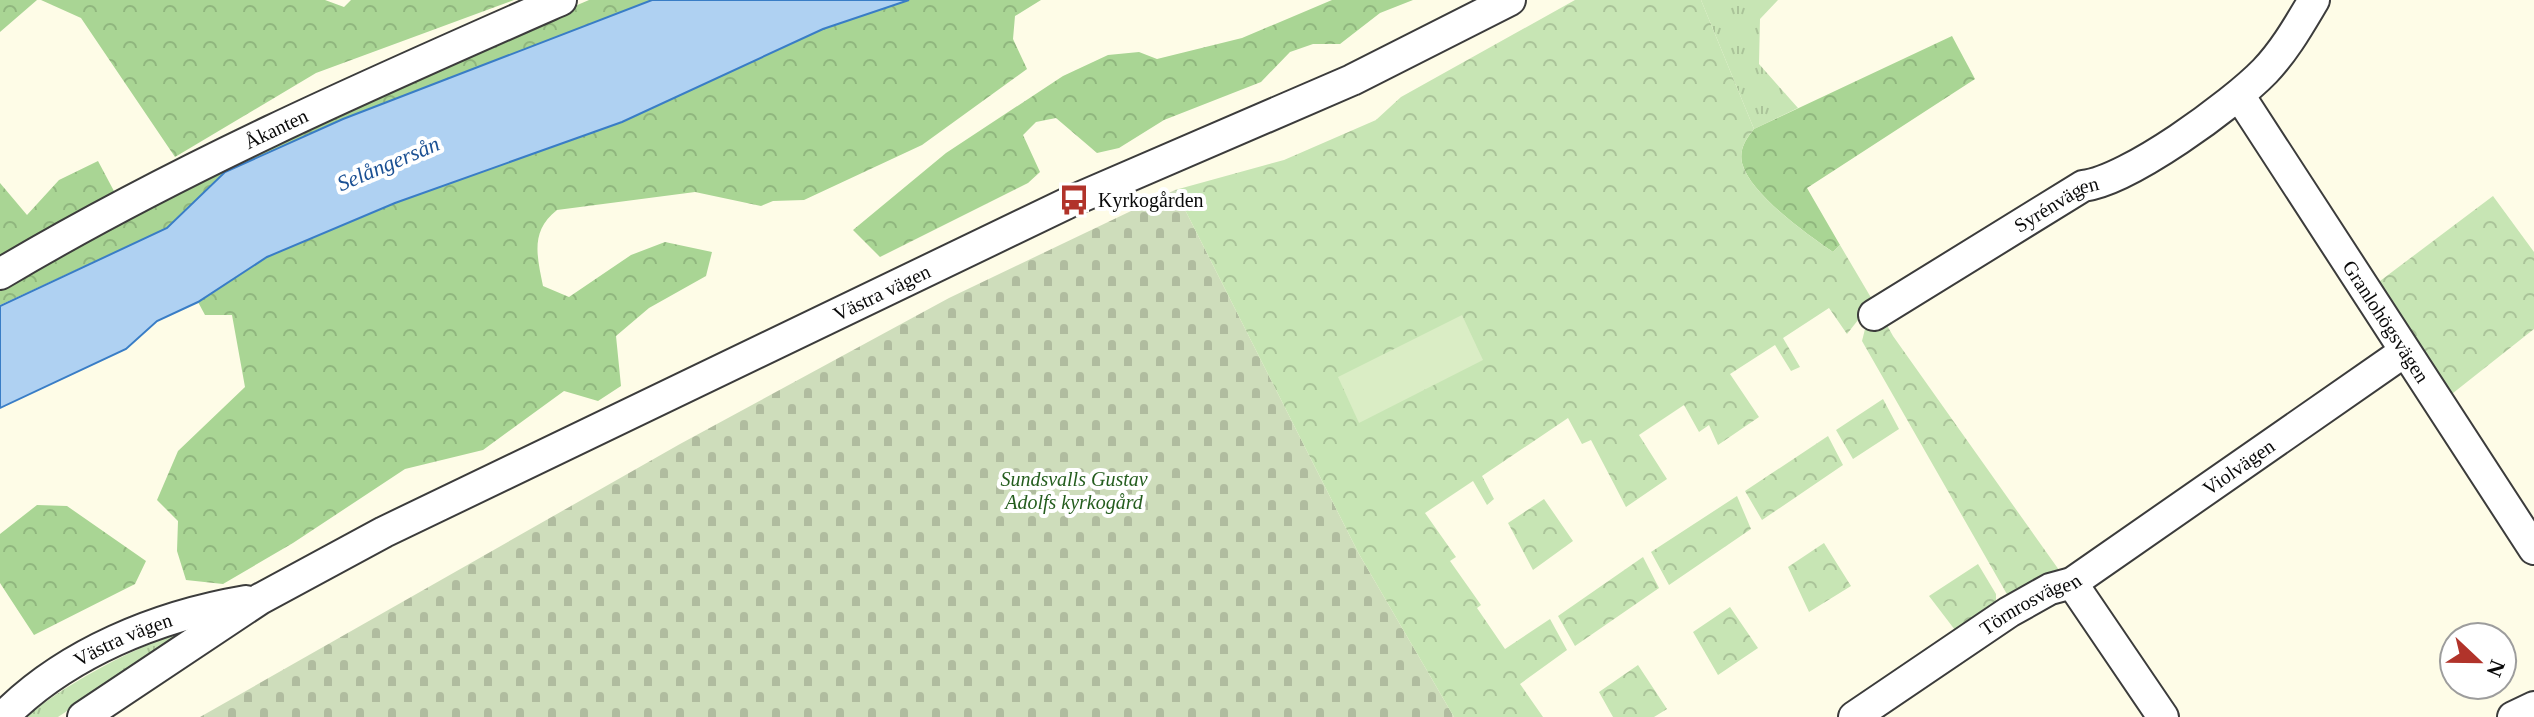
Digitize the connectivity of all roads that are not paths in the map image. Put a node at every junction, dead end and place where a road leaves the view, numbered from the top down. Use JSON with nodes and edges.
{"nodes":[{"id":1,"x":561,"y":0,"type":"edge"},
{"id":2,"x":1510,"y":0,"type":"edge"},
{"id":3,"x":2314,"y":0,"type":"edge"},
{"id":4,"x":2239,"y":95,"type":"junction"},
{"id":5,"x":0,"y":274,"type":"edge"},
{"id":6,"x":1874,"y":315,"type":"dead end"},
{"id":7,"x":2404,"y":352,"type":"junction"},
{"id":8,"x":2534,"y":549,"type":"edge"},
{"id":9,"x":2072,"y":583,"type":"junction"},
{"id":10,"x":260,"y":599,"type":"junction"},
{"id":11,"x":2534,"y":707,"type":"edge"},
{"id":12,"x":3,"y":717,"type":"edge"},
{"id":13,"x":83,"y":717,"type":"edge"},
{"id":14,"x":1854,"y":717,"type":"edge"},
{"id":15,"x":2163,"y":717,"type":"edge"},
{"id":16,"x":2513,"y":717,"type":"edge"}],
"edges":[{"from":1,"to":5,"type":"street","name":"Åkanten"},
{"from":2,"to":10,"type":"street","name":"Västra vägen"},
{"from":3,"to":4,"type":"street","name":"Syrénvägen"},
{"from":4,"to":6,"type":"street","name":"Syrénvägen"},
{"from":4,"to":7,"type":"street","name":"Granlohögsvägen"},
{"from":7,"to":8,"type":"street","name":"Granlohögsvägen"},
{"from":7,"to":9,"type":"street","name":"Violvägen"},
{"from":9,"to":14,"type":"street","name":"Törnrosvägen"},
{"from":9,"to":15,"type":"street","name":"Törnrosvägen"},
{"from":10,"to":12,"type":"street","name":"Västra vägen"},
{"from":10,"to":13,"type":"street","name":"Västra vägen"},
{"from":11,"to":16,"type":"street"}]}
